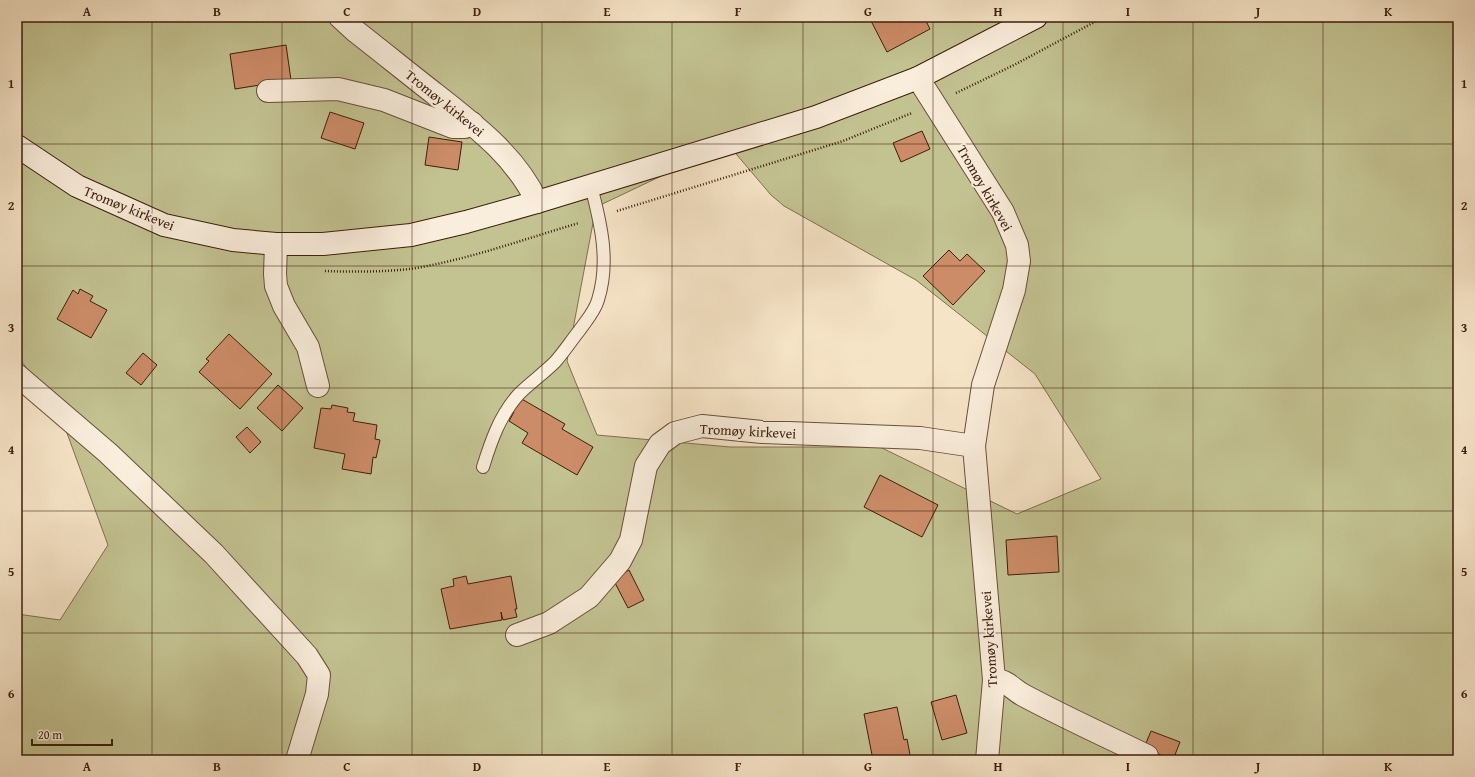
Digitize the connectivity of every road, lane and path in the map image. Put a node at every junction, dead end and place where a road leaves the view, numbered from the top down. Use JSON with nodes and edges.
{"nodes":[{"id":1,"x":340,"y":17,"type":"edge"},
{"id":2,"x":1036,"y":17,"type":"edge"},
{"id":3,"x":918,"y":78,"type":"junction"},
{"id":4,"x":268,"y":91,"type":"dead end"},
{"id":5,"x":472,"y":124,"type":"junction"},
{"id":6,"x":17,"y":146,"type":"edge"},
{"id":7,"x":591,"y":186,"type":"junction"},
{"id":8,"x":537,"y":202,"type":"junction"},
{"id":9,"x":276,"y":244,"type":"junction"},
{"id":10,"x":17,"y":375,"type":"edge"},
{"id":11,"x":318,"y":386,"type":"dead end"},
{"id":12,"x":974,"y":446,"type":"junction"},
{"id":13,"x":483,"y":467,"type":"dead end"},
{"id":14,"x":517,"y":634,"type":"dead end"},
{"id":15,"x":994,"y":680,"type":"junction"},
{"id":16,"x":1148,"y":756,"type":"dead end"},
{"id":17,"x":297,"y":760,"type":"edge"},
{"id":18,"x":987,"y":760,"type":"edge"}],
"edges":[{"from":1,"to":5,"type":"street","name":"Tromøy kirkevei"},
{"from":2,"to":3,"type":"street","name":"Tromøy kirkevei"},
{"from":3,"to":7,"type":"street","name":"Tromøy kirkevei"},
{"from":3,"to":12,"type":"street","name":"Tromøy kirkevei"},
{"from":4,"to":5,"type":"street"},
{"from":5,"to":8,"type":"street","name":"Tromøy kirkevei"},
{"from":6,"to":9,"type":"street","name":"Tromøy kirkevei"},
{"from":7,"to":8,"type":"street","name":"Tromøy kirkevei"},
{"from":7,"to":13,"type":"lane"},
{"from":8,"to":9,"type":"street","name":"Tromøy kirkevei"},
{"from":9,"to":11,"type":"street"},
{"from":10,"to":17,"type":"street"},
{"from":12,"to":14,"type":"street","name":"Tromøy kirkevei"},
{"from":12,"to":15,"type":"street","name":"Tromøy kirkevei"},
{"from":15,"to":16,"type":"street"},
{"from":15,"to":18,"type":"street","name":"Tromøy kirkevei"}]}
